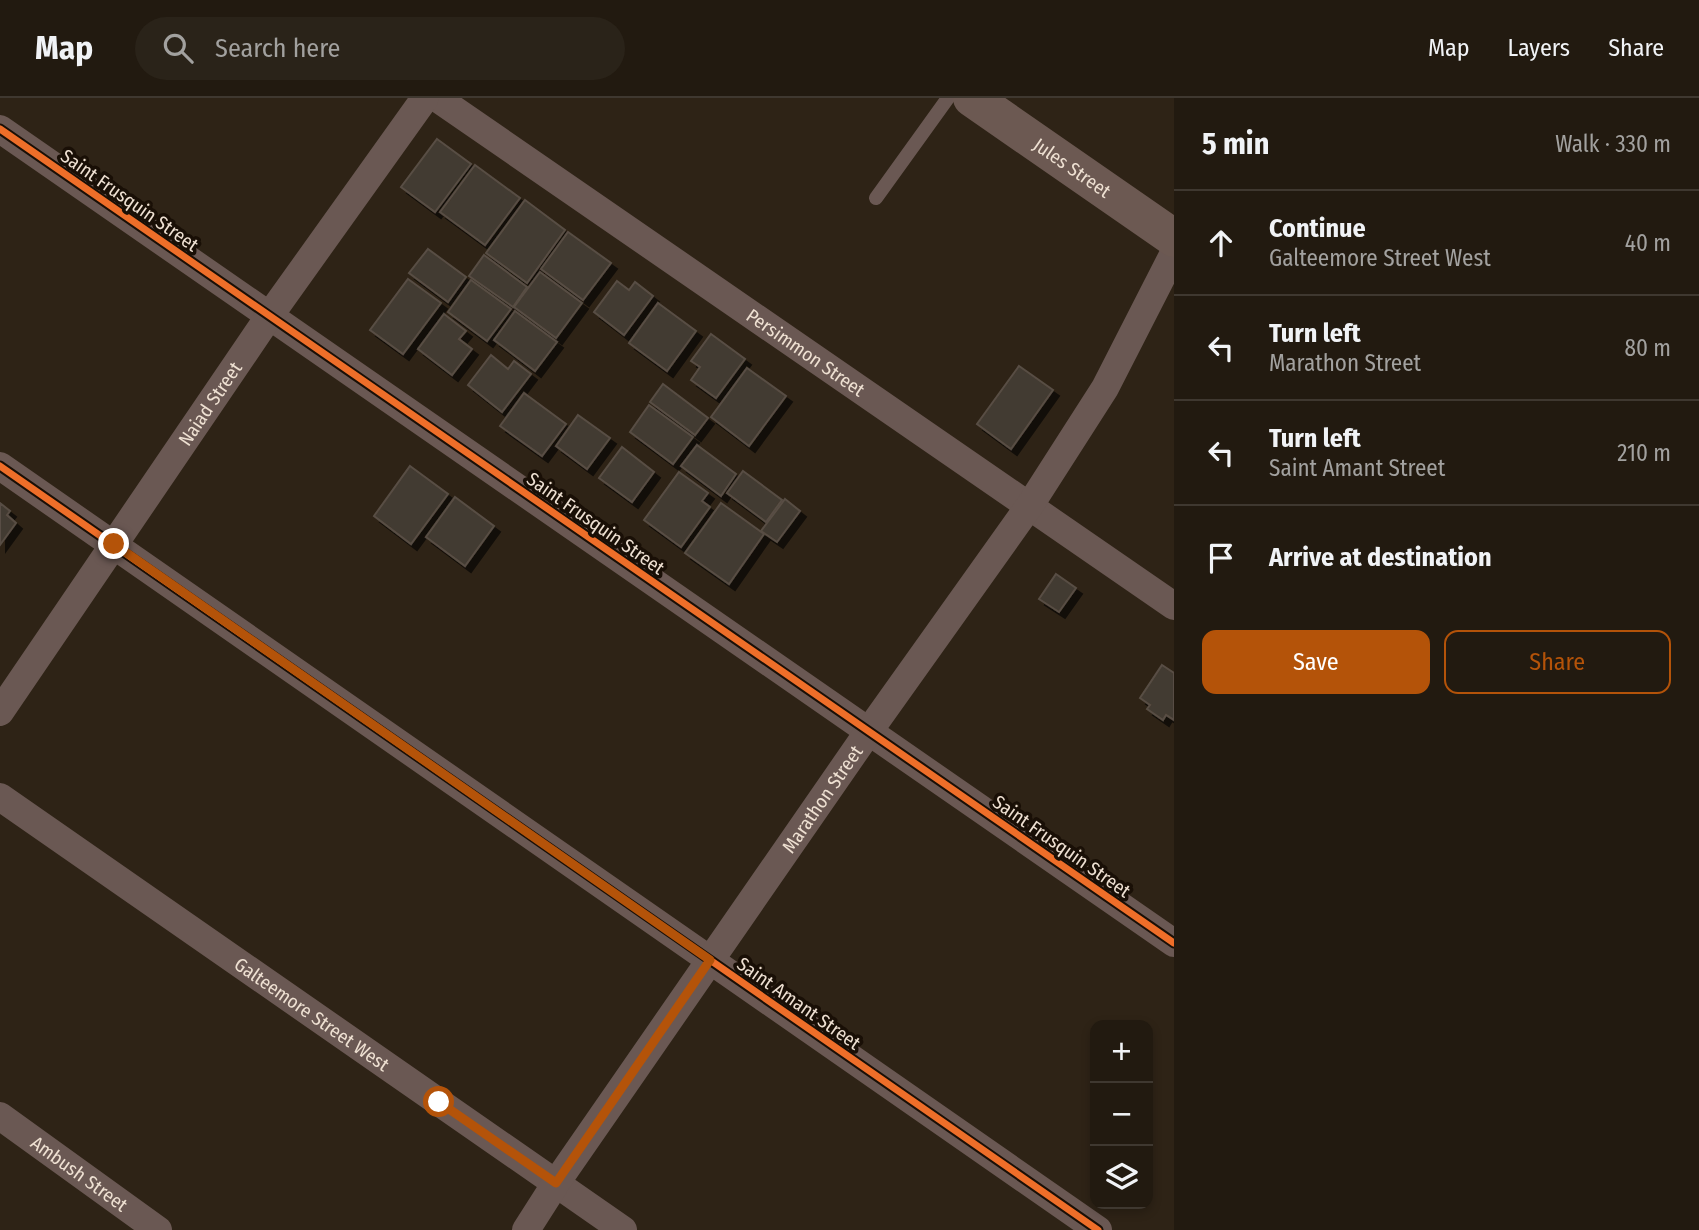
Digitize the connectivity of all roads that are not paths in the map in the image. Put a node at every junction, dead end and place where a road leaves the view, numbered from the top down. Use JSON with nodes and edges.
{"nodes":[{"id":1,"x":425,"y":98,"type":"edge"},
{"id":2,"x":437,"y":98,"type":"edge"},
{"id":3,"x":948,"y":98,"type":"edge"},
{"id":4,"x":972,"y":98,"type":"edge"},
{"id":5,"x":0,"y":129,"type":"edge"},
{"id":6,"x":876,"y":198,"type":"dead end"},
{"id":7,"x":1174,"y":238,"type":"edge"},
{"id":8,"x":1174,"y":253,"type":"edge"},
{"id":9,"x":270,"y":315,"type":"junction"},
{"id":10,"x":0,"y":466,"type":"edge"},
{"id":11,"x":1030,"y":505,"type":"junction"},
{"id":12,"x":114,"y":544,"type":"junction"},
{"id":13,"x":1174,"y":607,"type":"edge"},
{"id":14,"x":0,"y":712,"type":"edge"},
{"id":15,"x":869,"y":732,"type":"junction"},
{"id":16,"x":0,"y":797,"type":"edge"},
{"id":17,"x":1174,"y":943,"type":"edge"},
{"id":18,"x":710,"y":960,"type":"junction"},
{"id":19,"x":0,"y":1116,"type":"edge"},
{"id":20,"x":556,"y":1183,"type":"junction"},
{"id":21,"x":158,"y":1230,"type":"edge"},
{"id":22,"x":526,"y":1230,"type":"edge"},
{"id":23,"x":624,"y":1230,"type":"edge"},
{"id":24,"x":1098,"y":1230,"type":"edge"}],
"edges":[{"from":1,"to":9,"type":"street","name":"Naiad Street"},
{"from":2,"to":11,"type":"street","name":"Persimmon Street"},
{"from":3,"to":6,"type":"lane"},
{"from":4,"to":7,"type":"main road","name":"Jules Street"},
{"from":5,"to":9,"type":"street","name":"Saint Frusquin Street"},
{"from":8,"to":11,"type":"street","name":"Marathon Street"},
{"from":9,"to":12,"type":"street","name":"Naiad Street"},
{"from":9,"to":15,"type":"street","name":"Saint Frusquin Street"},
{"from":10,"to":12,"type":"street","name":"Saint Amant Street"},
{"from":11,"to":13,"type":"street","name":"Persimmon Street"},
{"from":11,"to":15,"type":"street","name":"Marathon Street"},
{"from":12,"to":14,"type":"street","name":"Naiad Street"},
{"from":12,"to":18,"type":"street","name":"Saint Amant Street"},
{"from":15,"to":17,"type":"street","name":"Saint Frusquin Street"},
{"from":15,"to":18,"type":"street","name":"Marathon Street"},
{"from":16,"to":20,"type":"street","name":"Galteemore Street West"},
{"from":18,"to":20,"type":"street","name":"Marathon Street"},
{"from":18,"to":24,"type":"street","name":"Saint Amant Street"},
{"from":19,"to":21,"type":"street","name":"Ambush Street"},
{"from":20,"to":22,"type":"street","name":"Marathon Street"},
{"from":20,"to":23,"type":"street","name":"Galteemore Street West"}]}
